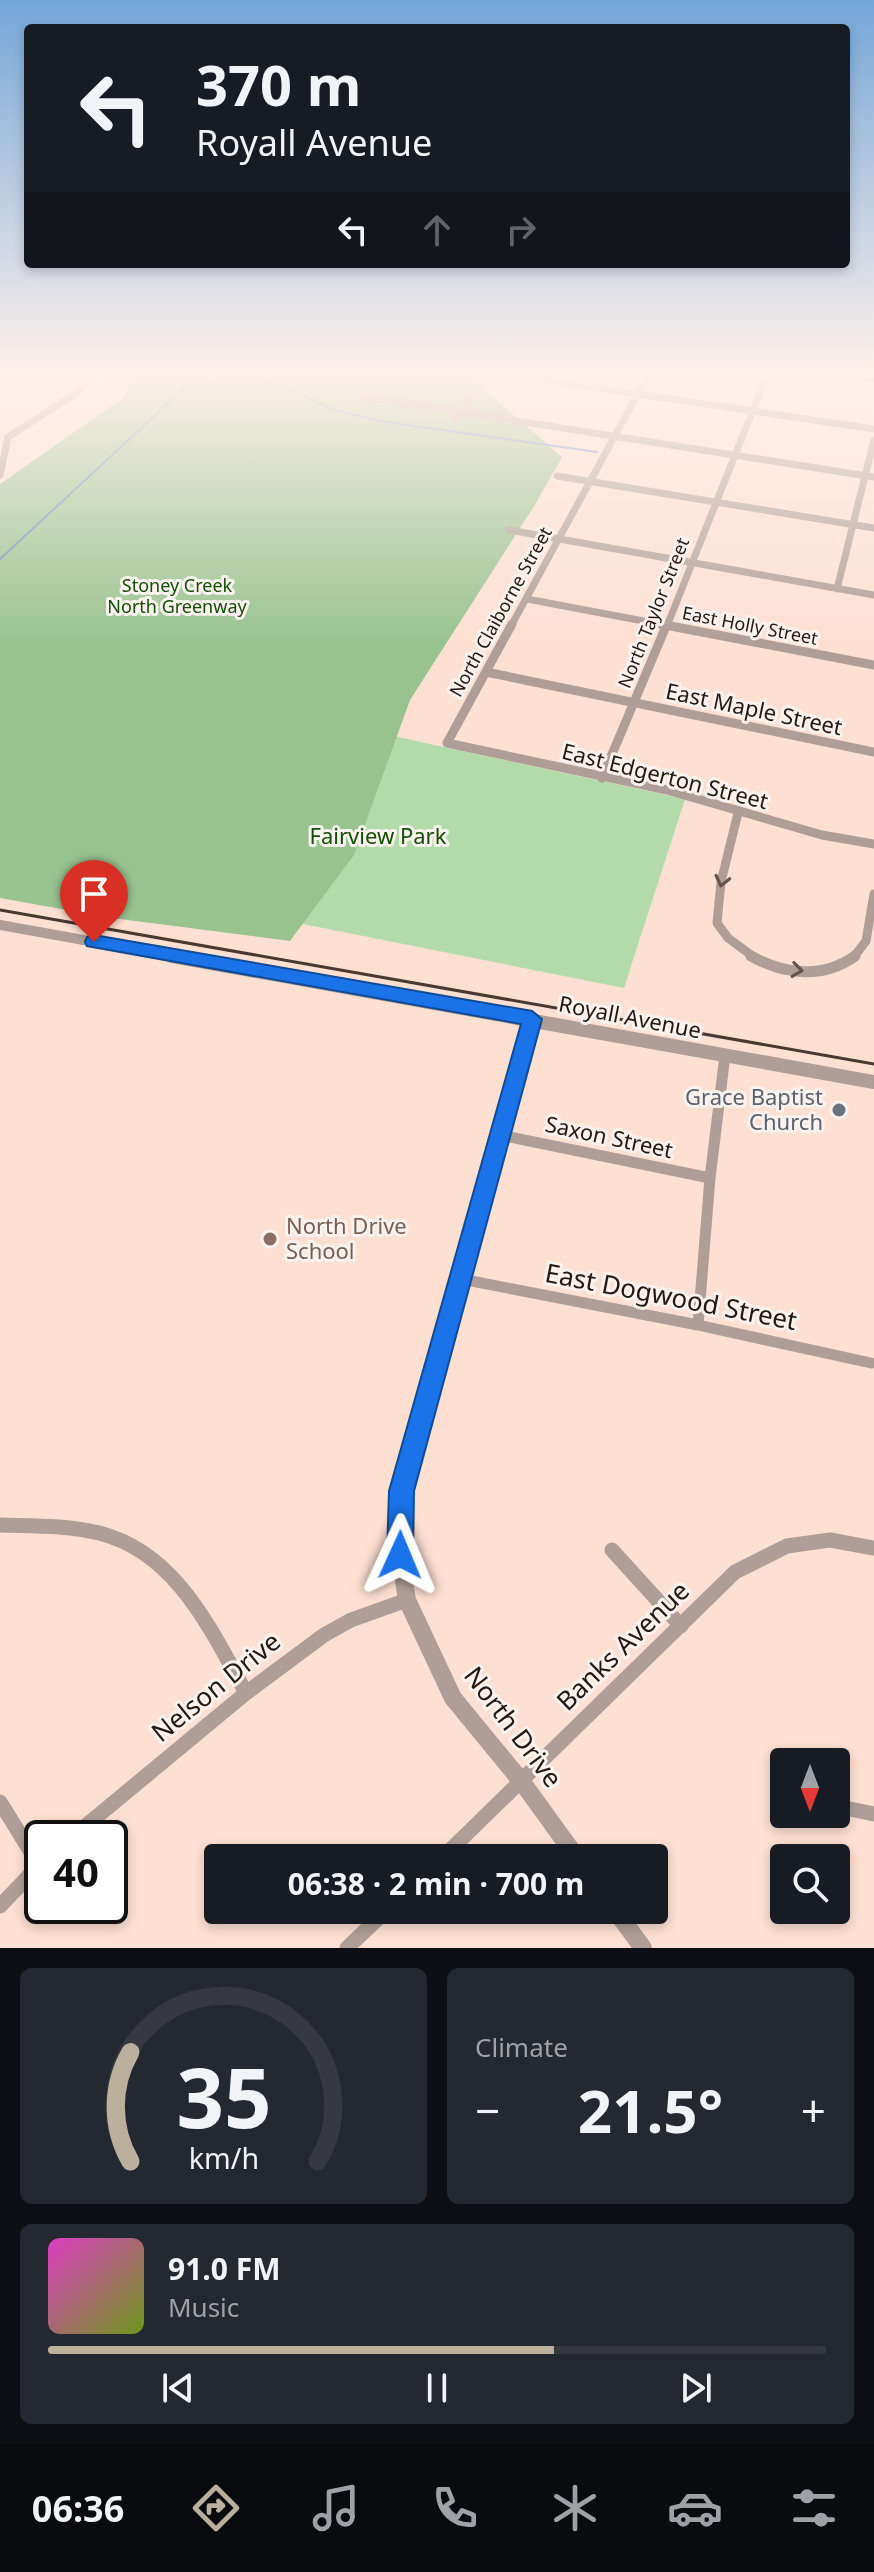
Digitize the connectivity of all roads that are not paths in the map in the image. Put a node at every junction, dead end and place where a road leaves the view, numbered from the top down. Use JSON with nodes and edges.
{"nodes":[{"id":1,"x":601,"y":461,"type":"edge"},
{"id":2,"x":733,"y":461,"type":"edge"},
{"id":3,"x":772,"y":461,"type":"edge"},
{"id":4,"x":869,"y":461,"type":"edge"},
{"id":5,"x":557,"y":476,"type":"dead end"},
{"id":6,"x":865,"y":476,"type":"junction"},
{"id":7,"x":874,"y":477,"type":"edge"},
{"id":8,"x":590,"y":481,"type":"junction"},
{"id":9,"x":716,"y":502,"type":"junction"},
{"id":10,"x":853,"y":524,"type":"junction"},
{"id":11,"x":874,"y":528,"type":"edge"},
{"id":12,"x":509,"y":530,"type":"dead end"},
{"id":13,"x":560,"y":540,"type":"junction"},
{"id":14,"x":691,"y":563,"type":"junction"},
{"id":15,"x":837,"y":589,"type":"junction"},
{"id":16,"x":874,"y":595,"type":"edge"},
{"id":17,"x":527,"y":599,"type":"junction"},
{"id":18,"x":667,"y":626,"type":"junction"},
{"id":19,"x":874,"y":665,"type":"edge"},
{"id":20,"x":486,"y":672,"type":"junction"},
{"id":21,"x":636,"y":703,"type":"junction"},
{"id":22,"x":447,"y":743,"type":"joint"},
{"id":23,"x":874,"y":752,"type":"edge"},
{"id":24,"x":602,"y":778,"type":"junction"},
{"id":25,"x":739,"y":809,"type":"junction"},
{"id":26,"x":874,"y":844,"type":"edge"},
{"id":27,"x":874,"y":894,"type":"edge"},
{"id":28,"x":0,"y":925,"type":"edge"},
{"id":29,"x":532,"y":1019,"type":"junction"},
{"id":30,"x":725,"y":1055,"type":"junction"},
{"id":31,"x":874,"y":1082,"type":"edge"},
{"id":32,"x":500,"y":1135,"type":"junction"},
{"id":33,"x":710,"y":1178,"type":"junction"},
{"id":34,"x":461,"y":1279,"type":"junction"},
{"id":35,"x":698,"y":1325,"type":"junction"},
{"id":36,"x":871,"y":1363,"type":"dead end"},
{"id":37,"x":0,"y":1525,"type":"edge"},
{"id":38,"x":874,"y":1548,"type":"edge"},
{"id":39,"x":612,"y":1550,"type":"dead end"},
{"id":40,"x":407,"y":1600,"type":"junction"},
{"id":41,"x":681,"y":1626,"type":"junction"},
{"id":42,"x":246,"y":1693,"type":"junction"},
{"id":43,"x":522,"y":1782,"type":"junction"},
{"id":44,"x":0,"y":1802,"type":"edge"},
{"id":45,"x":850,"y":1809,"type":"dead end"},
{"id":46,"x":874,"y":1814,"type":"edge"},
{"id":47,"x":93,"y":1820,"type":"edge"},
{"id":48,"x":24,"y":1839,"type":"edge"},
{"id":49,"x":457,"y":1844,"type":"edge"},
{"id":50,"x":567,"y":1844,"type":"edge"},
{"id":51,"x":24,"y":1880,"type":"edge"},
{"id":52,"x":0,"y":1906,"type":"edge"},
{"id":53,"x":372,"y":1924,"type":"edge"},
{"id":54,"x":625,"y":1924,"type":"edge"},
{"id":55,"x":347,"y":1948,"type":"edge"},
{"id":56,"x":643,"y":1948,"type":"edge"}],
"edges":[{"from":1,"to":8,"type":"street","name":"North Claiborne Street"},
{"from":2,"to":9,"type":"street","name":"North Taylor Street"},
{"from":3,"to":6,"type":"street"},
{"from":4,"to":6,"type":"street"},
{"from":5,"to":8,"type":"street"},
{"from":6,"to":7,"type":"street"},
{"from":6,"to":10,"type":"street"},
{"from":8,"to":9,"type":"street"},
{"from":8,"to":13,"type":"street","name":"North Claiborne Street"},
{"from":9,"to":10,"type":"street"},
{"from":9,"to":14,"type":"street","name":"North Taylor Street"},
{"from":10,"to":11,"type":"street"},
{"from":10,"to":15,"type":"street"},
{"from":12,"to":13,"type":"street"},
{"from":13,"to":14,"type":"street"},
{"from":13,"to":17,"type":"street","name":"North Claiborne Street"},
{"from":14,"to":15,"type":"street"},
{"from":14,"to":18,"type":"street","name":"North Taylor Street"},
{"from":15,"to":16,"type":"street"},
{"from":17,"to":18,"type":"street","name":"East Holly Street"},
{"from":17,"to":20,"type":"street","name":"North Claiborne Street"},
{"from":18,"to":19,"type":"street","name":"East Holly Street"},
{"from":18,"to":21,"type":"street","name":"North Taylor Street"},
{"from":20,"to":21,"type":"street","name":"East Maple Street"},
{"from":20,"to":22,"type":"street","name":"North Claiborne Street"},
{"from":21,"to":23,"type":"street","name":"East Maple Street"},
{"from":21,"to":24,"type":"street","name":"North Taylor Street"},
{"from":22,"to":24,"type":"street","name":"East Edgerton Street"},
{"from":24,"to":25,"type":"street","name":"East Edgerton Street"},
{"from":25,"to":26,"type":"street","name":"East Edgerton Street"},
{"from":25,"to":27,"type":"street","one_way":true},
{"from":28,"to":29,"type":"street","name":"Royall Avenue"},
{"from":29,"to":30,"type":"street","name":"Royall Avenue"},
{"from":29,"to":32,"type":"street","name":"North Drive"},
{"from":30,"to":31,"type":"street","name":"Royall Avenue"},
{"from":30,"to":33,"type":"street"},
{"from":32,"to":33,"type":"street","name":"Saxon Street"},
{"from":32,"to":34,"type":"street","name":"North Drive"},
{"from":33,"to":35,"type":"street"},
{"from":34,"to":35,"type":"street","name":"East Dogwood Street"},
{"from":34,"to":40,"type":"street","name":"North Drive"},
{"from":35,"to":36,"type":"street","name":"East Dogwood Street"},
{"from":37,"to":42,"type":"street"},
{"from":38,"to":41,"type":"street","name":"Banks Avenue"},
{"from":39,"to":41,"type":"street"},
{"from":40,"to":42,"type":"street","name":"Nelson Drive"},
{"from":40,"to":43,"type":"street","name":"North Drive"},
{"from":41,"to":43,"type":"street","name":"Banks Avenue"},
{"from":42,"to":47,"type":"street","name":"Nelson Drive"},
{"from":43,"to":49,"type":"street","name":"Banks Avenue"},
{"from":43,"to":50,"type":"street","name":"North Drive"},
{"from":44,"to":48,"type":"street"},
{"from":45,"to":46,"type":"street"},
{"from":51,"to":52,"type":"street"},
{"from":53,"to":55,"type":"street"},
{"from":54,"to":56,"type":"street"}]}
